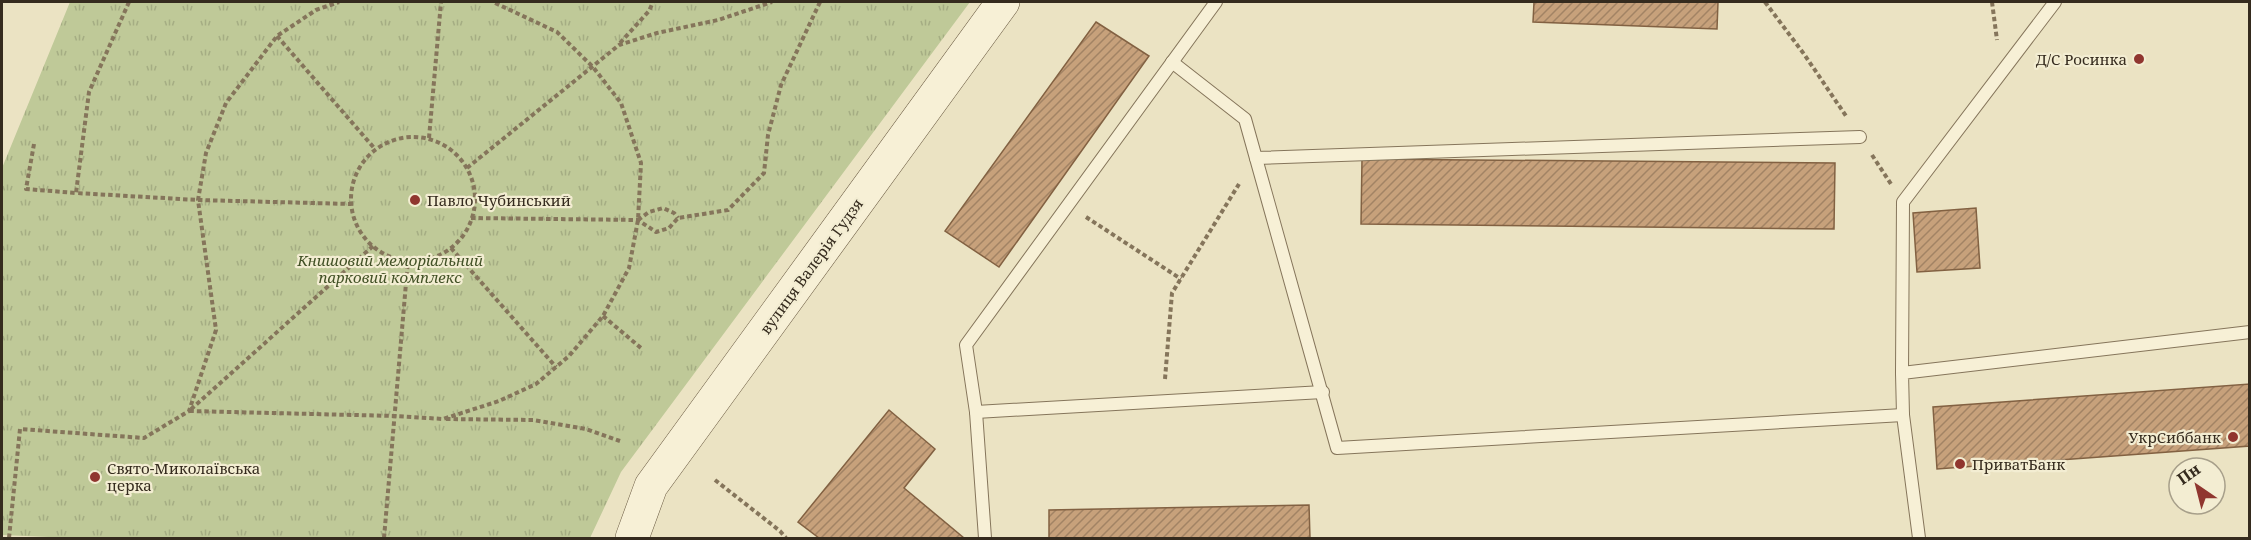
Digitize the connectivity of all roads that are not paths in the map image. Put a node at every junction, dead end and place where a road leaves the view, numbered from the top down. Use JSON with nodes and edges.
{"nodes":[{"id":1,"x":1004,"y":2,"type":"edge"},
{"id":2,"x":1216,"y":2,"type":"edge"},
{"id":3,"x":2055,"y":2,"type":"edge"},
{"id":4,"x":1172,"y":62,"type":"junction"},
{"id":5,"x":1860,"y":137,"type":"road end"},
{"id":6,"x":1256,"y":158,"type":"junction"},
{"id":7,"x":2250,"y":332,"type":"edge"},
{"id":8,"x":1902,"y":372,"type":"junction"},
{"id":9,"x":1323,"y":392,"type":"junction"},
{"id":10,"x":976,"y":412,"type":"junction"},
{"id":11,"x":1903,"y":415,"type":"junction"},
{"id":12,"x":632,"y":538,"type":"edge"},
{"id":13,"x":985,"y":538,"type":"edge"},
{"id":14,"x":1919,"y":538,"type":"edge"}],
"edges":[{"from":1,"to":12,"type":"street","name":"вулиця Валерія Гудзя"},
{"from":2,"to":4,"type":"lane"},
{"from":3,"to":8,"type":"lane"},
{"from":4,"to":6,"type":"lane"},
{"from":4,"to":10,"type":"lane"},
{"from":5,"to":6,"type":"lane"},
{"from":6,"to":9,"type":"lane"},
{"from":7,"to":8,"type":"lane"},
{"from":8,"to":11,"type":"lane"},
{"from":9,"to":10,"type":"lane"},
{"from":9,"to":11,"type":"lane"},
{"from":10,"to":13,"type":"lane"},
{"from":11,"to":14,"type":"lane"}]}
